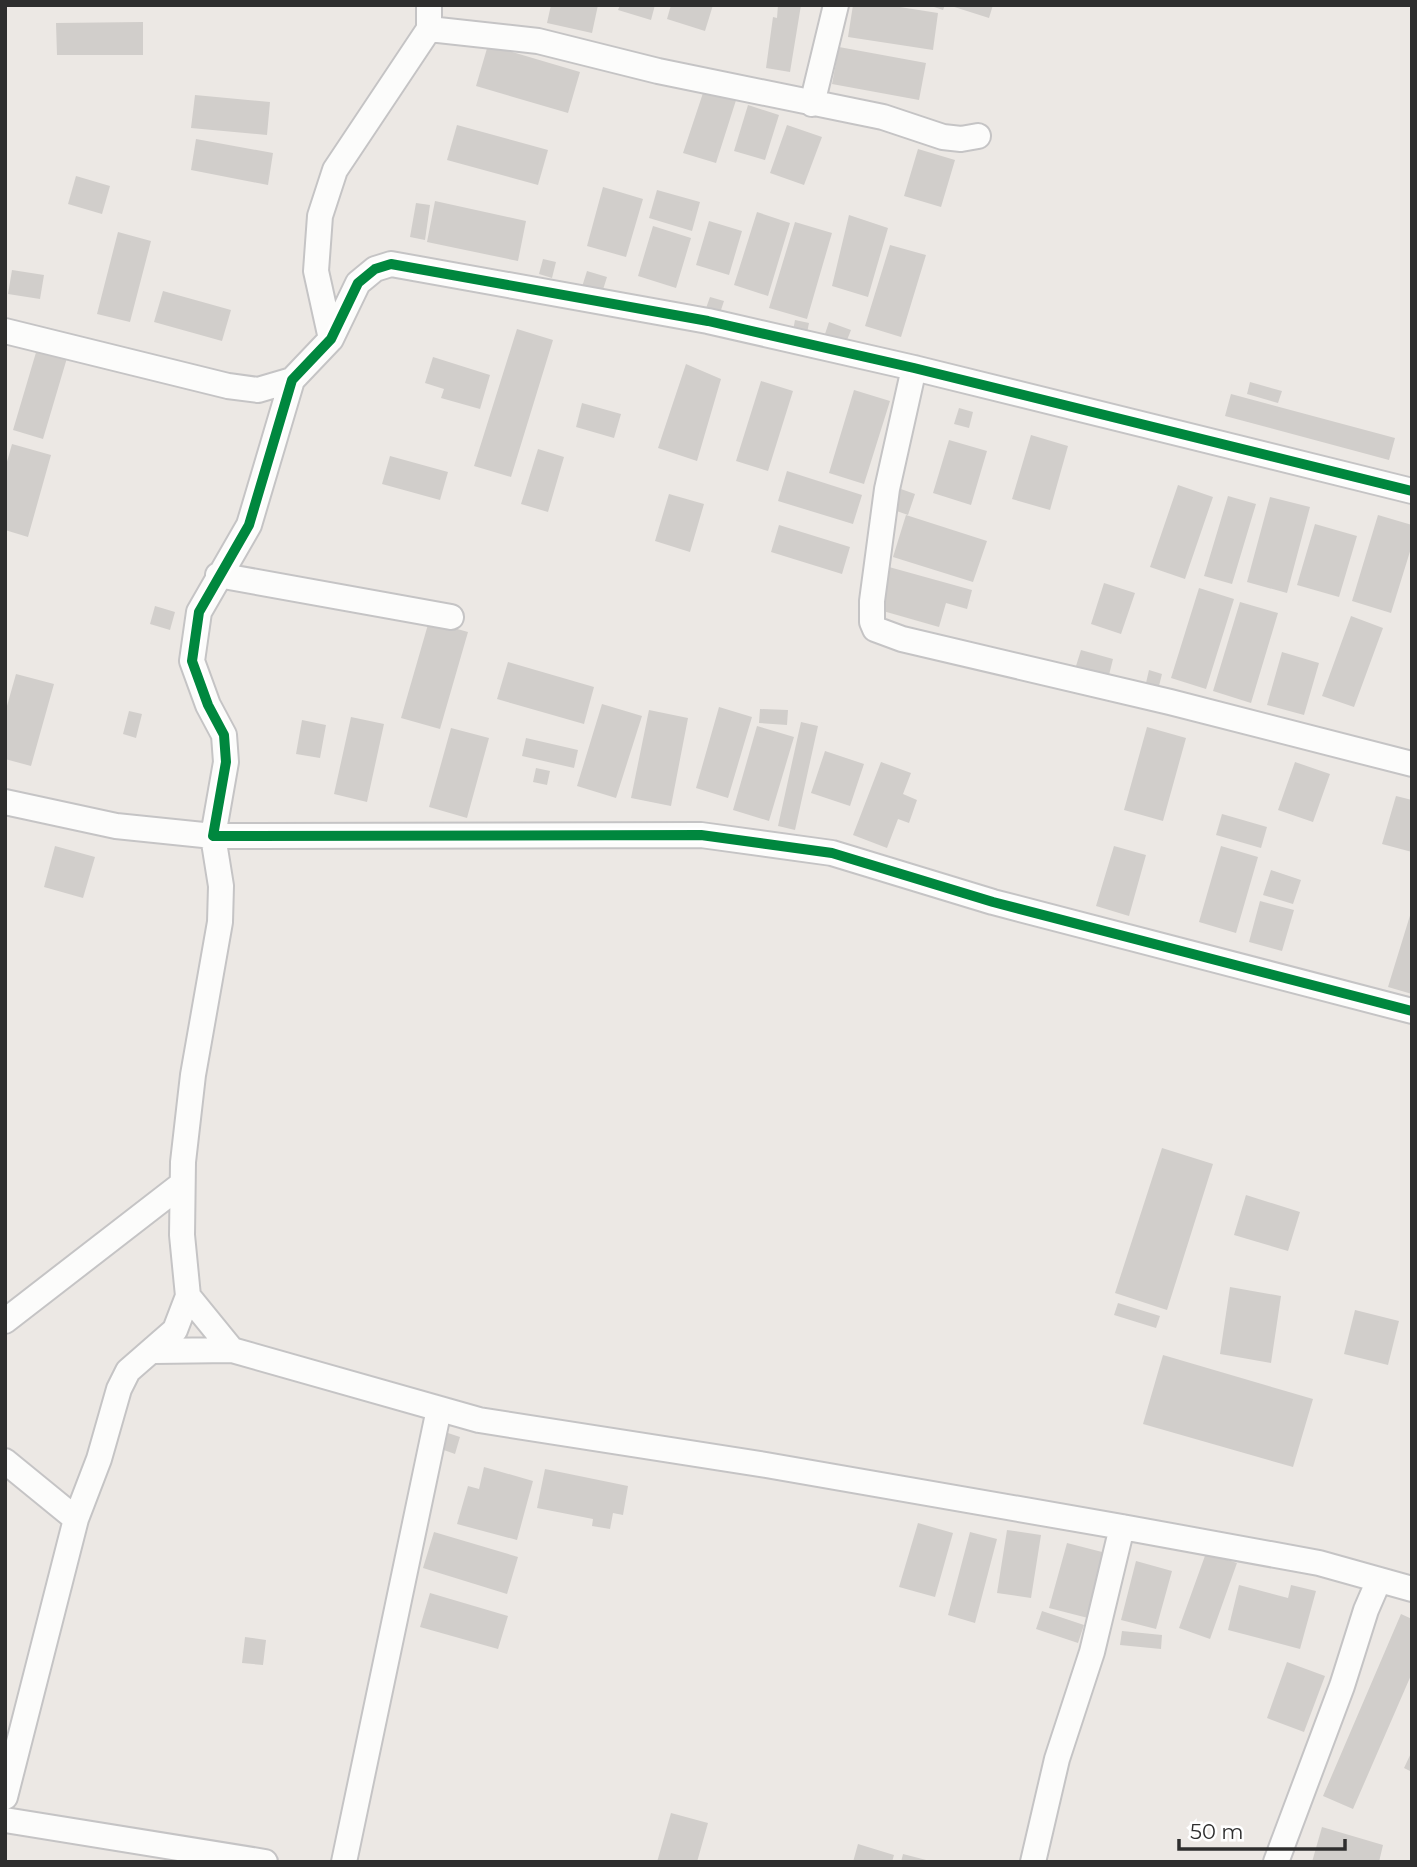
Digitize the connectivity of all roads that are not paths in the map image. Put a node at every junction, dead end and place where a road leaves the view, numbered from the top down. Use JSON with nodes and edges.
{"nodes":[{"id":1,"x":836,"y":5,"type":"edge"},
{"id":2,"x":429,"y":17,"type":"edge"},
{"id":3,"x":813,"y":104,"type":"junction"},
{"id":4,"x":978,"y":136,"type":"dead end"},
{"id":5,"x":5,"y":331,"type":"edge"},
{"id":6,"x":331,"y":339,"type":"junction"},
{"id":7,"x":914,"y":368,"type":"junction"},
{"id":8,"x":292,"y":380,"type":"junction"},
{"id":9,"x":1412,"y":491,"type":"edge"},
{"id":10,"x":218,"y":575,"type":"junction"},
{"id":11,"x":451,"y":617,"type":"dead end"},
{"id":12,"x":1412,"y":764,"type":"edge"},
{"id":13,"x":5,"y":803,"type":"edge"},
{"id":14,"x":213,"y":836,"type":"junction"},
{"id":15,"x":1412,"y":1011,"type":"edge"},
{"id":16,"x":182,"y":1184,"type":"junction"},
{"id":17,"x":188,"y":1296,"type":"junction"},
{"id":18,"x":5,"y":1321,"type":"edge"},
{"id":19,"x":232,"y":1350,"type":"junction"},
{"id":20,"x":154,"y":1351,"type":"junction"},
{"id":21,"x":439,"y":1409,"type":"junction"},
{"id":22,"x":5,"y":1461,"type":"edge"},
{"id":23,"x":76,"y":1519,"type":"junction"},
{"id":24,"x":1122,"y":1527,"type":"junction"},
{"id":25,"x":1379,"y":1580,"type":"junction"},
{"id":26,"x":1412,"y":1589,"type":"edge"},
{"id":27,"x":5,"y":1797,"type":"edge"},
{"id":28,"x":5,"y":1820,"type":"edge"},
{"id":29,"x":265,"y":1862,"type":"edge"},
{"id":30,"x":344,"y":1862,"type":"edge"},
{"id":31,"x":1033,"y":1862,"type":"edge"},
{"id":32,"x":1276,"y":1862,"type":"edge"}],
"edges":[{"from":1,"to":3,"type":"street"},
{"from":2,"to":3,"type":"street"},
{"from":2,"to":6,"type":"street"},
{"from":3,"to":4,"type":"street"},
{"from":5,"to":8,"type":"street"},
{"from":6,"to":7,"type":"street"},
{"from":6,"to":8,"type":"street"},
{"from":7,"to":9,"type":"street"},
{"from":7,"to":12,"type":"street"},
{"from":8,"to":10,"type":"street"},
{"from":10,"to":11,"type":"street"},
{"from":10,"to":14,"type":"street"},
{"from":13,"to":14,"type":"street"},
{"from":14,"to":15,"type":"street"},
{"from":14,"to":16,"type":"street"},
{"from":16,"to":17,"type":"street"},
{"from":16,"to":18,"type":"street"},
{"from":17,"to":19,"type":"street"},
{"from":17,"to":20,"type":"street"},
{"from":19,"to":20,"type":"street"},
{"from":19,"to":21,"type":"street"},
{"from":20,"to":23,"type":"street"},
{"from":21,"to":24,"type":"street"},
{"from":21,"to":30,"type":"street"},
{"from":22,"to":23,"type":"street"},
{"from":23,"to":27,"type":"street"},
{"from":24,"to":25,"type":"street"},
{"from":24,"to":31,"type":"street"},
{"from":25,"to":26,"type":"street"},
{"from":25,"to":32,"type":"street"},
{"from":28,"to":29,"type":"street"}]}
